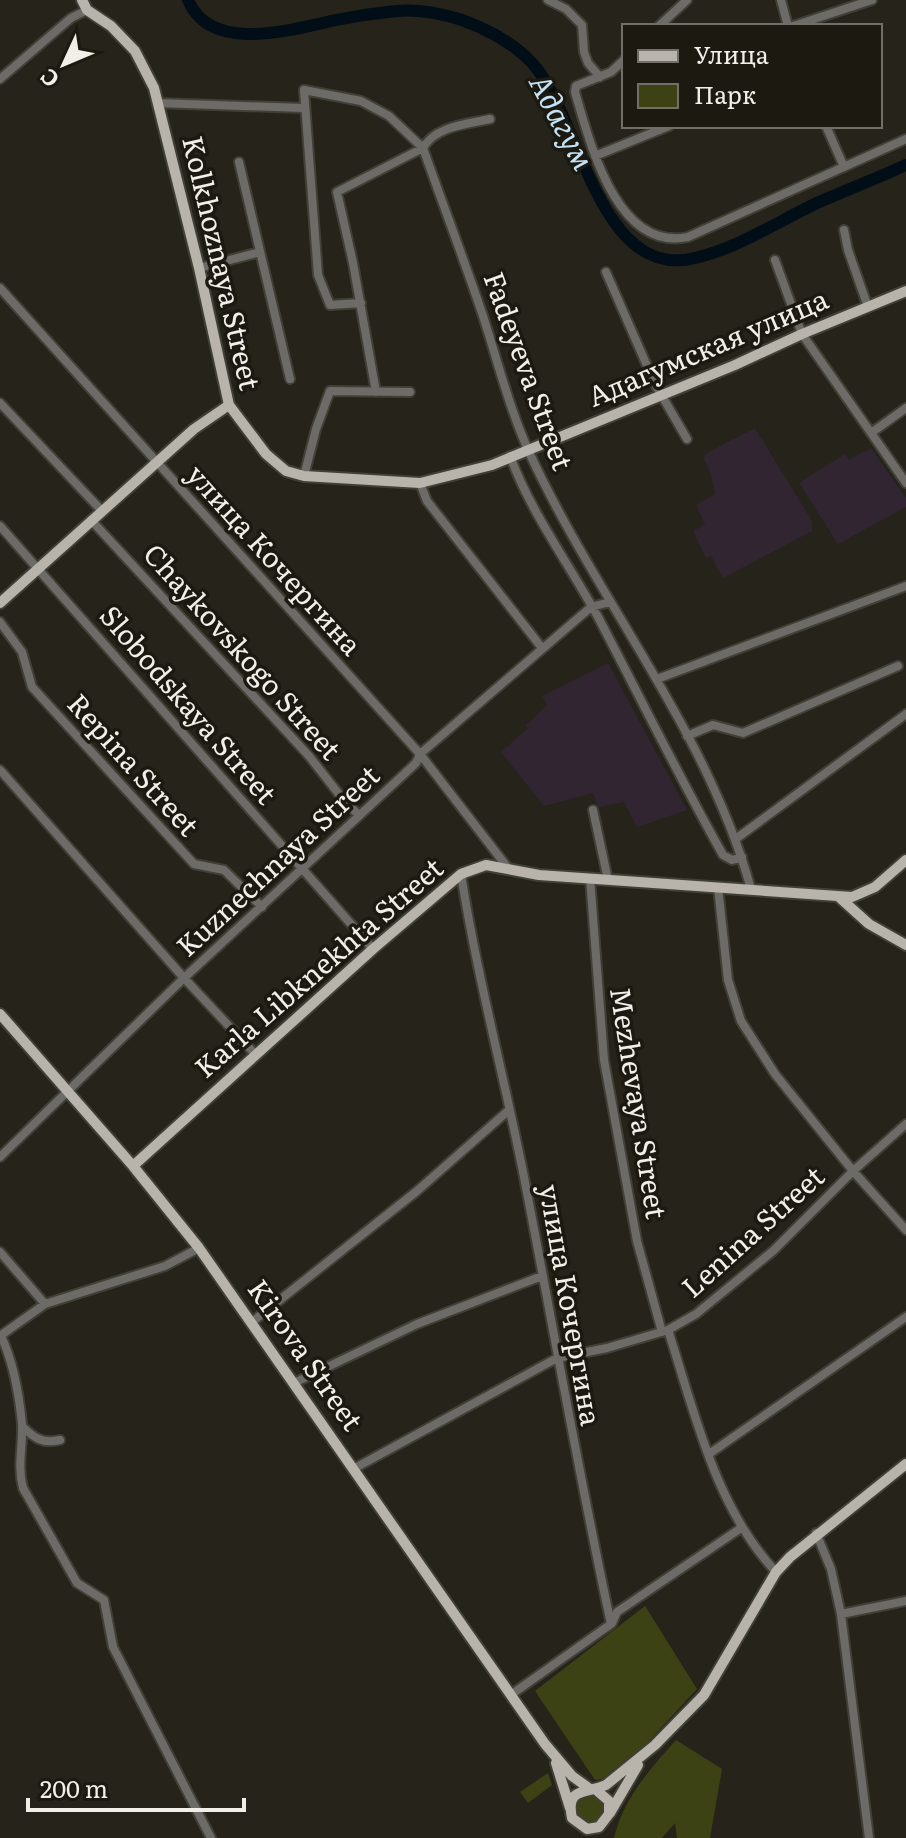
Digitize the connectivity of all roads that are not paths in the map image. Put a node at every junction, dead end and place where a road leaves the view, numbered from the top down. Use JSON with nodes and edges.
{"nodes":[{"id":1,"x":548,"y":0,"type":"edge"},
{"id":2,"x":687,"y":0,"type":"edge"},
{"id":3,"x":781,"y":0,"type":"edge"},
{"id":4,"x":872,"y":0,"type":"edge"},
{"id":5,"x":675,"y":4,"type":"edge"},
{"id":6,"x":84,"y":5,"type":"edge"},
{"id":7,"x":660,"y":24,"type":"edge"},
{"id":8,"x":790,"y":24,"type":"edge"},
{"id":9,"x":797,"y":24,"type":"edge"},
{"id":10,"x":622,"y":62,"type":"edge"},
{"id":11,"x":600,"y":77,"type":"junction"},
{"id":12,"x":0,"y":79,"type":"edge"},
{"id":13,"x":158,"y":103,"type":"junction"},
{"id":14,"x":303,"y":108,"type":"junction"},
{"id":15,"x":490,"y":119,"type":"dead end"},
{"id":16,"x":664,"y":128,"type":"edge"},
{"id":17,"x":827,"y":128,"type":"edge"},
{"id":18,"x":906,"y":139,"type":"edge"},
{"id":19,"x":423,"y":148,"type":"junction"},
{"id":20,"x":595,"y":156,"type":"junction"},
{"id":21,"x":239,"y":162,"type":"dead end"},
{"id":22,"x":844,"y":167,"type":"junction"},
{"id":23,"x":844,"y":230,"type":"dead end"},
{"id":24,"x":260,"y":252,"type":"junction"},
{"id":25,"x":775,"y":260,"type":"dead end"},
{"id":26,"x":199,"y":268,"type":"junction"},
{"id":27,"x":606,"y":272,"type":"dead end"},
{"id":28,"x":0,"y":288,"type":"edge"},
{"id":29,"x":906,"y":291,"type":"edge"},
{"id":30,"x":361,"y":303,"type":"junction"},
{"id":31,"x":868,"y":307,"type":"junction"},
{"id":32,"x":802,"y":334,"type":"junction"},
{"id":33,"x":290,"y":379,"type":"dead end"},
{"id":34,"x":376,"y":392,"type":"junction"},
{"id":35,"x":410,"y":392,"type":"dead end"},
{"id":36,"x":662,"y":394,"type":"junction"},
{"id":37,"x":0,"y":403,"type":"edge"},
{"id":38,"x":229,"y":405,"type":"junction"},
{"id":39,"x":906,"y":408,"type":"edge"},
{"id":40,"x":871,"y":433,"type":"junction"},
{"id":41,"x":687,"y":439,"type":"dead end"},
{"id":42,"x":528,"y":449,"type":"junction"},
{"id":43,"x":510,"y":456,"type":"junction"},
{"id":44,"x":156,"y":463,"type":"junction"},
{"id":45,"x":304,"y":476,"type":"junction"},
{"id":46,"x":420,"y":483,"type":"junction"},
{"id":47,"x":906,"y":483,"type":"edge"},
{"id":48,"x":102,"y":511,"type":"junction"},
{"id":49,"x":91,"y":520,"type":"junction"},
{"id":50,"x":0,"y":526,"type":"edge"},
{"id":51,"x":38,"y":569,"type":"junction"},
{"id":52,"x":906,"y":586,"type":"edge"},
{"id":53,"x":610,"y":602,"type":"junction"},
{"id":54,"x":0,"y":603,"type":"edge"},
{"id":55,"x":591,"y":607,"type":"junction"},
{"id":56,"x":0,"y":622,"type":"edge"},
{"id":57,"x":542,"y":648,"type":"junction"},
{"id":58,"x":898,"y":666,"type":"dead end"},
{"id":59,"x":657,"y":679,"type":"junction"},
{"id":60,"x":906,"y":714,"type":"edge"},
{"id":61,"x":687,"y":736,"type":"junction"},
{"id":62,"x":420,"y":754,"type":"junction"},
{"id":63,"x":0,"y":770,"type":"edge"},
{"id":64,"x":593,"y":810,"type":"dead end"},
{"id":65,"x":359,"y":815,"type":"junction"},
{"id":66,"x":737,"y":838,"type":"junction"},
{"id":67,"x":742,"y":857,"type":"junction"},
{"id":68,"x":906,"y":860,"type":"edge"},
{"id":69,"x":508,"y":868,"type":"junction"},
{"id":70,"x":304,"y":869,"type":"junction"},
{"id":71,"x":461,"y":874,"type":"junction"},
{"id":72,"x":590,"y":878,"type":"junction"},
{"id":73,"x":608,"y":880,"type":"junction"},
{"id":74,"x":718,"y":887,"type":"junction"},
{"id":75,"x":751,"y":889,"type":"junction"},
{"id":76,"x":839,"y":897,"type":"junction"},
{"id":77,"x":262,"y":907,"type":"junction"},
{"id":78,"x":906,"y":945,"type":"edge"},
{"id":79,"x":373,"y":949,"type":"junction"},
{"id":80,"x":184,"y":978,"type":"junction"},
{"id":81,"x":0,"y":1014,"type":"edge"},
{"id":82,"x":256,"y":1055,"type":"junction"},
{"id":83,"x":68,"y":1092,"type":"junction"},
{"id":84,"x":509,"y":1110,"type":"junction"},
{"id":85,"x":906,"y":1124,"type":"edge"},
{"id":86,"x":0,"y":1157,"type":"edge"},
{"id":87,"x":133,"y":1166,"type":"junction"},
{"id":88,"x":853,"y":1171,"type":"junction"},
{"id":89,"x":906,"y":1230,"type":"edge"},
{"id":90,"x":199,"y":1248,"type":"junction"},
{"id":91,"x":0,"y":1252,"type":"edge"},
{"id":92,"x":542,"y":1276,"type":"junction"},
{"id":93,"x":45,"y":1304,"type":"junction"},
{"id":94,"x":906,"y":1317,"type":"edge"},
{"id":95,"x":252,"y":1322,"type":"junction"},
{"id":96,"x":665,"y":1331,"type":"junction"},
{"id":97,"x":0,"y":1336,"type":"edge"},
{"id":98,"x":557,"y":1358,"type":"junction"},
{"id":99,"x":294,"y":1383,"type":"junction"},
{"id":100,"x":22,"y":1426,"type":"junction"},
{"id":101,"x":60,"y":1440,"type":"dead end"},
{"id":102,"x":709,"y":1454,"type":"junction"},
{"id":103,"x":906,"y":1464,"type":"edge"},
{"id":104,"x":355,"y":1468,"type":"junction"},
{"id":105,"x":741,"y":1528,"type":"junction"},
{"id":106,"x":816,"y":1533,"type":"junction"},
{"id":107,"x":776,"y":1572,"type":"junction"},
{"id":108,"x":906,"y":1601,"type":"edge"},
{"id":109,"x":841,"y":1614,"type":"junction"},
{"id":110,"x":611,"y":1624,"type":"junction"},
{"id":111,"x":512,"y":1694,"type":"junction"},
{"id":112,"x":545,"y":1744,"type":"junction"},
{"id":113,"x":655,"y":1745,"type":"junction"},
{"id":114,"x":593,"y":1789,"type":"junction"},
{"id":115,"x":571,"y":1813,"type":"junction"},
{"id":116,"x":609,"y":1816,"type":"junction"},
{"id":117,"x":211,"y":1838,"type":"edge"},
{"id":118,"x":575,"y":1838,"type":"edge"},
{"id":119,"x":600,"y":1838,"type":"edge"},
{"id":120,"x":869,"y":1838,"type":"edge"}],
"edges":[{"from":1,"to":11,"type":"street"},
{"from":2,"to":5,"type":"street"},
{"from":3,"to":8,"type":"street"},
{"from":4,"to":9,"type":"street"},
{"from":5,"to":7,"type":"street"},
{"from":6,"to":12,"type":"street"},
{"from":6,"to":13,"type":"main road","name":"Kolkhoznaya Street"},
{"from":10,"to":11,"type":"street"},
{"from":11,"to":20,"type":"street"},
{"from":13,"to":14,"type":"street","name":"Kolkhoznaya Street"},
{"from":13,"to":26,"type":"main road","name":"Kolkhoznaya Street"},
{"from":14,"to":19,"type":"street","name":"Fadeyeva Street"},
{"from":14,"to":30,"type":"street"},
{"from":15,"to":19,"type":"street"},
{"from":16,"to":20,"type":"street"},
{"from":17,"to":22,"type":"street"},
{"from":18,"to":22,"type":"street"},
{"from":19,"to":30,"type":"street"},
{"from":19,"to":42,"type":"street","name":"Fadeyeva Street"},
{"from":20,"to":22,"type":"street"},
{"from":21,"to":24,"type":"street"},
{"from":23,"to":31,"type":"street"},
{"from":24,"to":26,"type":"street"},
{"from":24,"to":33,"type":"street"},
{"from":25,"to":32,"type":"street"},
{"from":26,"to":38,"type":"main road","name":"Kolkhoznaya Street"},
{"from":27,"to":36,"type":"street"},
{"from":28,"to":44,"type":"street","name":"улица Кочергина"},
{"from":29,"to":31,"type":"main road","name":"Адагумская улица"},
{"from":30,"to":34,"type":"street"},
{"from":31,"to":32,"type":"main road","name":"Адагумская улица"},
{"from":32,"to":36,"type":"main road","name":"Адагумская улица"},
{"from":32,"to":40,"type":"street"},
{"from":34,"to":35,"type":"street"},
{"from":34,"to":45,"type":"street"},
{"from":36,"to":41,"type":"street"},
{"from":36,"to":42,"type":"main road","name":"Адагумская улица"},
{"from":37,"to":48,"type":"street"},
{"from":38,"to":44,"type":"main road"},
{"from":38,"to":45,"type":"main road","name":"Kolkhoznaya Street"},
{"from":39,"to":40,"type":"street"},
{"from":40,"to":47,"type":"street"},
{"from":42,"to":43,"type":"main road","name":"Kolkhoznaya Street"},
{"from":42,"to":53,"type":"street","name":"Fadeyeva Street"},
{"from":43,"to":46,"type":"main road","name":"Kolkhoznaya Street"},
{"from":43,"to":55,"type":"street","name":"Fadeyeva Street"},
{"from":44,"to":48,"type":"main road"},
{"from":44,"to":62,"type":"street","name":"улица Кочергина"},
{"from":45,"to":46,"type":"main road","name":"Kolkhoznaya Street"},
{"from":46,"to":57,"type":"street"},
{"from":48,"to":49,"type":"main road"},
{"from":49,"to":51,"type":"main road"},
{"from":49,"to":65,"type":"street","name":"Chaykovskogo Street"},
{"from":50,"to":51,"type":"street","name":"Slobodskaya Street"},
{"from":51,"to":54,"type":"main road"},
{"from":51,"to":70,"type":"street","name":"Slobodskaya Street"},
{"from":52,"to":59,"type":"street"},
{"from":53,"to":55,"type":"street"},
{"from":53,"to":59,"type":"street","name":"Fadeyeva Street"},
{"from":55,"to":57,"type":"street","name":"Kuznechnaya Street"},
{"from":55,"to":67,"type":"street","name":"Fadeyeva Street"},
{"from":56,"to":77,"type":"street","name":"Repina Street"},
{"from":57,"to":62,"type":"street","name":"Kuznechnaya Street"},
{"from":58,"to":61,"type":"street"},
{"from":59,"to":61,"type":"street","name":"Fadeyeva Street"},
{"from":60,"to":66,"type":"street"},
{"from":61,"to":66,"type":"street","name":"Fadeyeva Street"},
{"from":62,"to":65,"type":"street","name":"Kuznechnaya Street"},
{"from":62,"to":69,"type":"street","name":"улица Кочергина"},
{"from":63,"to":80,"type":"street"},
{"from":64,"to":73,"type":"street"},
{"from":65,"to":70,"type":"street","name":"Kuznechnaya Street"},
{"from":66,"to":67,"type":"street","name":"Fadeyeva Street"},
{"from":67,"to":75,"type":"street","name":"Fadeyeva Street"},
{"from":68,"to":76,"type":"main road","name":"Karla Libknekhta Street"},
{"from":69,"to":71,"type":"main road","name":"Karla Libknekhta Street"},
{"from":69,"to":72,"type":"main road","name":"Karla Libknekhta Street"},
{"from":70,"to":77,"type":"street","name":"Kuznechnaya Street"},
{"from":70,"to":79,"type":"street","name":"Slobodskaya Street"},
{"from":71,"to":79,"type":"main road","name":"Karla Libknekhta Street"},
{"from":71,"to":84,"type":"street","name":"улица Кочергина"},
{"from":72,"to":73,"type":"main road","name":"Karla Libknekhta Street"},
{"from":72,"to":96,"type":"street","name":"Mezhevaya Street"},
{"from":73,"to":74,"type":"main road","name":"Karla Libknekhta Street"},
{"from":74,"to":75,"type":"main road","name":"Karla Libknekhta Street"},
{"from":74,"to":88,"type":"street"},
{"from":75,"to":76,"type":"main road","name":"Karla Libknekhta Street"},
{"from":76,"to":78,"type":"main road"},
{"from":77,"to":80,"type":"street","name":"Kuznechnaya Street"},
{"from":79,"to":82,"type":"main road","name":"Karla Libknekhta Street"},
{"from":80,"to":82,"type":"street"},
{"from":80,"to":83,"type":"street","name":"Kuznechnaya Street"},
{"from":81,"to":83,"type":"main road","name":"Kirova Street"},
{"from":82,"to":87,"type":"main road","name":"Karla Libknekhta Street"},
{"from":83,"to":86,"type":"street","name":"Kuznechnaya Street"},
{"from":83,"to":87,"type":"main road","name":"Kirova Street"},
{"from":84,"to":92,"type":"street","name":"улица Кочергина"},
{"from":84,"to":95,"type":"street"},
{"from":85,"to":88,"type":"street","name":"Lenina Street"},
{"from":87,"to":90,"type":"main road","name":"Kirova Street"},
{"from":88,"to":89,"type":"street"},
{"from":88,"to":96,"type":"street","name":"Lenina Street"},
{"from":90,"to":93,"type":"street"},
{"from":90,"to":95,"type":"main road","name":"Kirova Street"},
{"from":91,"to":93,"type":"street"},
{"from":92,"to":98,"type":"street","name":"улица Кочергина"},
{"from":92,"to":99,"type":"street"},
{"from":93,"to":97,"type":"street"},
{"from":94,"to":102,"type":"street"},
{"from":95,"to":99,"type":"main road","name":"Kirova Street"},
{"from":96,"to":98,"type":"street","name":"Lenina Street"},
{"from":96,"to":102,"type":"street","name":"Mezhevaya Street"},
{"from":97,"to":100,"type":"street"},
{"from":98,"to":104,"type":"street","name":"Lenina Street"},
{"from":98,"to":110,"type":"street","name":"улица Кочергина"},
{"from":99,"to":104,"type":"main road","name":"Kirova Street"},
{"from":100,"to":101,"type":"street"},
{"from":100,"to":117,"type":"street"},
{"from":102,"to":105,"type":"street","name":"Mezhevaya Street"},
{"from":103,"to":106,"type":"main road"},
{"from":104,"to":111,"type":"main road","name":"Kirova Street"},
{"from":105,"to":107,"type":"street","name":"Mezhevaya Street"},
{"from":105,"to":110,"type":"street"},
{"from":106,"to":107,"type":"main road"},
{"from":106,"to":109,"type":"street"},
{"from":107,"to":113,"type":"main road"},
{"from":108,"to":109,"type":"street"},
{"from":109,"to":120,"type":"street"},
{"from":110,"to":111,"type":"street"},
{"from":111,"to":112,"type":"main road","name":"Kirova Street"},
{"from":112,"to":114,"type":"main road"},
{"from":112,"to":115,"type":"main road"},
{"from":113,"to":114,"type":"main road"},
{"from":113,"to":116,"type":"main road"},
{"from":114,"to":115,"type":"main road"},
{"from":114,"to":116,"type":"main road"},
{"from":115,"to":116,"type":"main road"},
{"from":115,"to":118,"type":"main road"},
{"from":116,"to":119,"type":"main road"}]}
